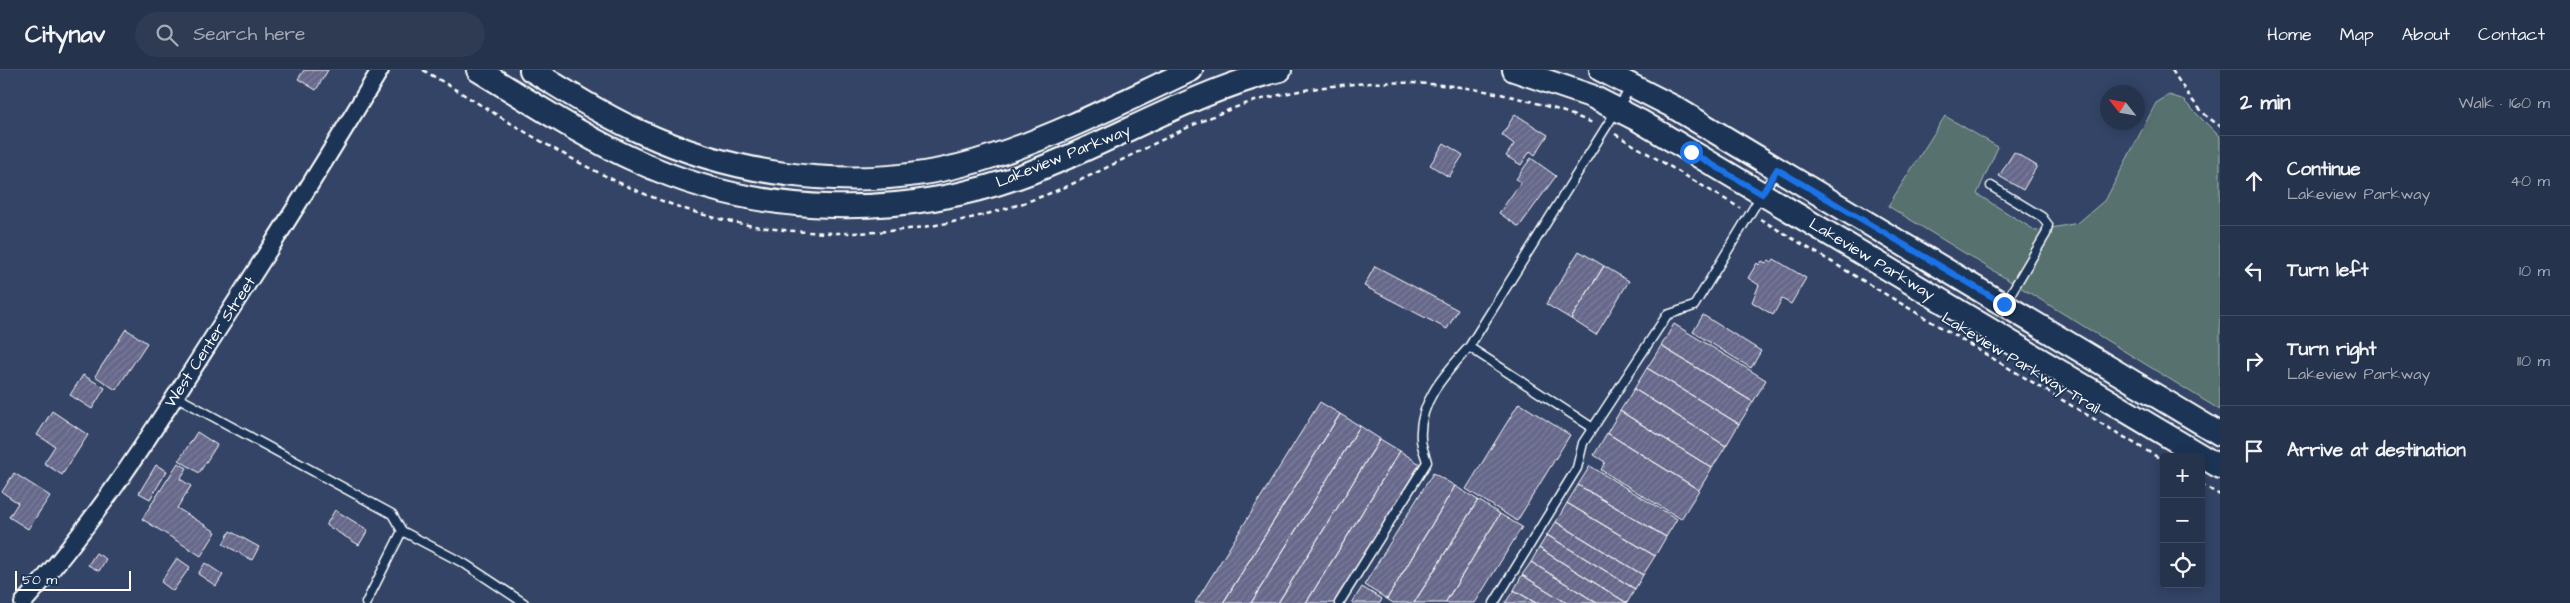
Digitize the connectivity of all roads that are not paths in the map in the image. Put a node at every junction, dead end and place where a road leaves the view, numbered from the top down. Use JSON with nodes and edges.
{"nodes":[{"id":1,"x":380,"y":70,"type":"edge"},
{"id":2,"x":478,"y":70,"type":"edge"},
{"id":3,"x":531,"y":70,"type":"edge"},
{"id":4,"x":1191,"y":70,"type":"edge"},
{"id":5,"x":1280,"y":70,"type":"edge"},
{"id":6,"x":1514,"y":70,"type":"edge"},
{"id":7,"x":1601,"y":70,"type":"edge"},
{"id":8,"x":1632,"y":84,"type":"junction"},
{"id":9,"x":1618,"y":108,"type":"junction"},
{"id":10,"x":1777,"y":169,"type":"junction"},
{"id":11,"x":1991,"y":186,"type":"dead end"},
{"id":12,"x":1762,"y":194,"type":"junction"},
{"id":13,"x":2004,"y":304,"type":"junction"},
{"id":14,"x":1469,"y":347,"type":"junction"},
{"id":15,"x":176,"y":396,"type":"junction"},
{"id":16,"x":1593,"y":428,"type":"junction"},
{"id":17,"x":2220,"y":434,"type":"edge"},
{"id":18,"x":2220,"y":467,"type":"edge"},
{"id":19,"x":402,"y":531,"type":"junction"},
{"id":20,"x":23,"y":603,"type":"edge"},
{"id":21,"x":366,"y":603,"type":"edge"},
{"id":22,"x":524,"y":603,"type":"edge"},
{"id":23,"x":1339,"y":603,"type":"edge"},
{"id":24,"x":1494,"y":603,"type":"edge"}],
"edges":[{"from":1,"to":15,"type":"street","name":"West Center Street"},
{"from":2,"to":5,"type":"main road","name":"Lakeview Parkway"},
{"from":3,"to":4,"type":"main road","name":"Lakeview Parkway"},
{"from":6,"to":9,"type":"main road","name":"Lakeview Parkway"},
{"from":7,"to":8,"type":"main road","name":"Lakeview Parkway"},
{"from":8,"to":9,"type":"lane"},
{"from":8,"to":10,"type":"main road","name":"Lakeview Parkway"},
{"from":9,"to":12,"type":"main road","name":"Lakeview Parkway"},
{"from":9,"to":14,"type":"lane"},
{"from":10,"to":12,"type":"lane"},
{"from":10,"to":13,"type":"main road","name":"Lakeview Parkway"},
{"from":11,"to":13,"type":"lane"},
{"from":12,"to":16,"type":"lane"},
{"from":12,"to":18,"type":"main road","name":"Lakeview Parkway"},
{"from":13,"to":17,"type":"main road","name":"Lakeview Parkway"},
{"from":14,"to":16,"type":"lane"},
{"from":14,"to":23,"type":"lane"},
{"from":15,"to":19,"type":"lane"},
{"from":15,"to":20,"type":"street","name":"West Center Street"},
{"from":16,"to":24,"type":"lane"},
{"from":19,"to":21,"type":"lane"},
{"from":19,"to":22,"type":"lane"}]}
